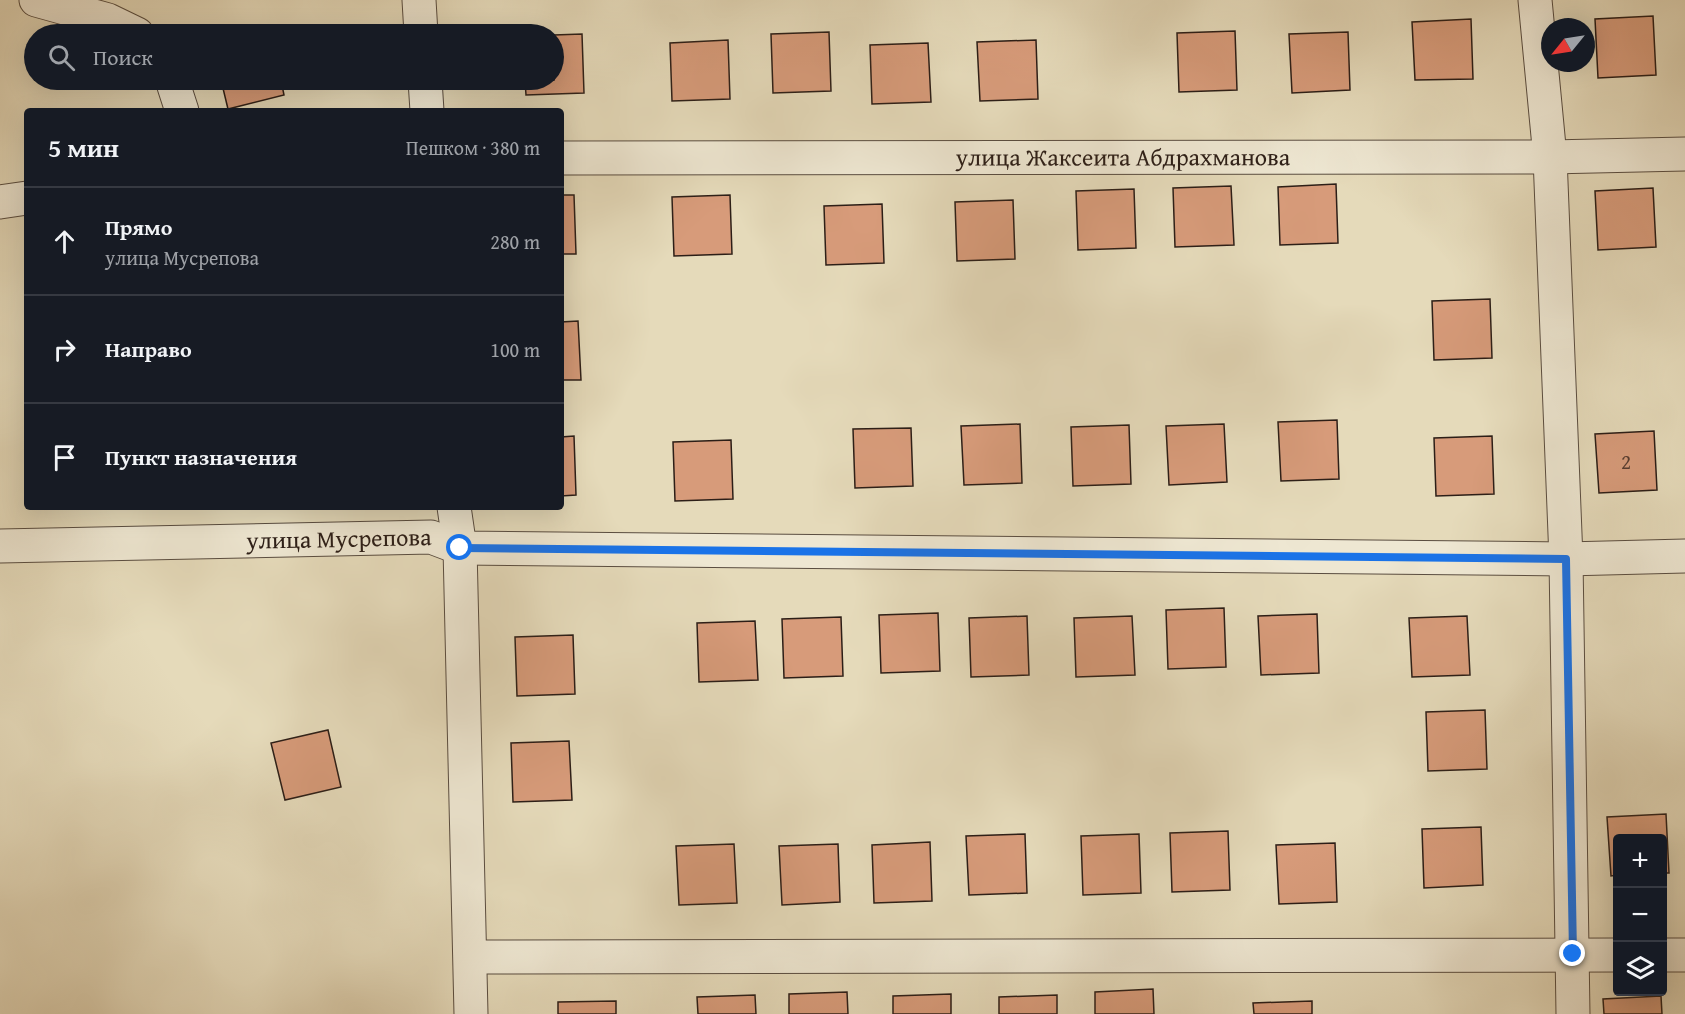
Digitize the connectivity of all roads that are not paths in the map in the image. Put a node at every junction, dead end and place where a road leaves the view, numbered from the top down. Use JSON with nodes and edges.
{"nodes":[{"id":1,"x":36,"y":0,"type":"edge"},
{"id":2,"x":419,"y":0,"type":"edge"},
{"id":3,"x":1535,"y":0,"type":"edge"},
{"id":4,"x":116,"y":24,"type":"edge"},
{"id":5,"x":420,"y":24,"type":"edge"},
{"id":6,"x":175,"y":90,"type":"edge"},
{"id":7,"x":426,"y":90,"type":"edge"},
{"id":8,"x":181,"y":108,"type":"edge"},
{"id":9,"x":427,"y":108,"type":"edge"},
{"id":10,"x":1685,"y":154,"type":"edge"},
{"id":11,"x":1550,"y":157,"type":"junction"},
{"id":12,"x":564,"y":158,"type":"edge"},
{"id":13,"x":24,"y":198,"type":"edge"},
{"id":14,"x":0,"y":202,"type":"edge"},
{"id":15,"x":454,"y":510,"type":"edge"},
{"id":16,"x":0,"y":546,"type":"edge"},
{"id":17,"x":460,"y":548,"type":"junction"},
{"id":18,"x":1685,"y":556,"type":"edge"},
{"id":19,"x":1566,"y":559,"type":"junction"},
{"id":20,"x":1573,"y":954,"type":"junction"},
{"id":21,"x":1613,"y":955,"type":"edge"},
{"id":22,"x":1667,"y":955,"type":"edge"},
{"id":23,"x":1685,"y":955,"type":"edge"},
{"id":24,"x":471,"y":957,"type":"junction"},
{"id":25,"x":471,"y":1014,"type":"edge"},
{"id":26,"x":1574,"y":1014,"type":"edge"}],
"edges":[{"from":1,"to":4,"type":"street"},
{"from":2,"to":5,"type":"street"},
{"from":3,"to":11,"type":"street"},
{"from":6,"to":8,"type":"street"},
{"from":7,"to":9,"type":"street"},
{"from":10,"to":11,"type":"street","name":"улица Жаксеита Абдрахманова"},
{"from":11,"to":12,"type":"street","name":"улица Жаксеита Абдрахманова"},
{"from":11,"to":19,"type":"street"},
{"from":13,"to":14,"type":"street"},
{"from":15,"to":17,"type":"street"},
{"from":16,"to":17,"type":"street","name":"улица Мусрепова"},
{"from":17,"to":19,"type":"street","name":"улица Мусрепова"},
{"from":17,"to":24,"type":"street"},
{"from":18,"to":19,"type":"street","name":"улица Мусрепова"},
{"from":19,"to":20,"type":"street"},
{"from":20,"to":21,"type":"street"},
{"from":20,"to":24,"type":"street"},
{"from":20,"to":26,"type":"street"},
{"from":22,"to":23,"type":"street"},
{"from":24,"to":25,"type":"street"}]}
